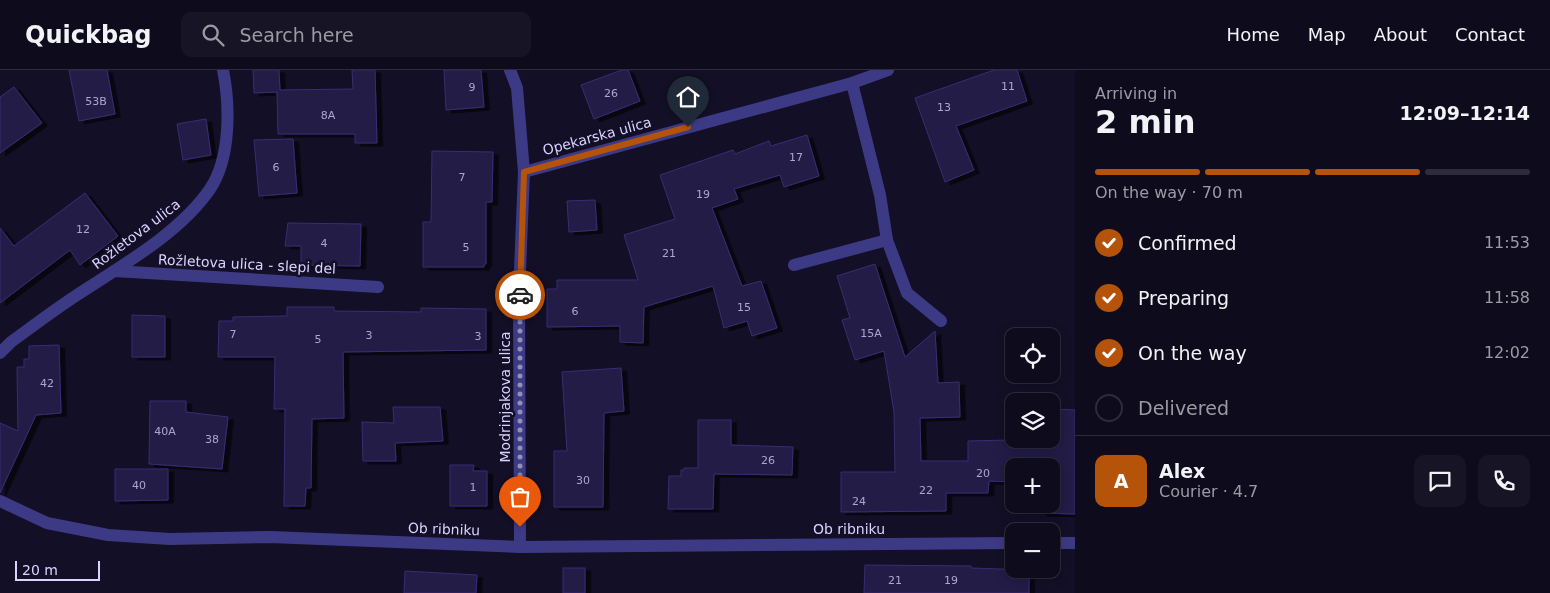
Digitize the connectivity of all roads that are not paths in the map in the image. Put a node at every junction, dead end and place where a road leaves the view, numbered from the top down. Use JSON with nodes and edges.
{"nodes":[{"id":1,"x":223,"y":70,"type":"edge"},
{"id":2,"x":510,"y":70,"type":"edge"},
{"id":3,"x":888,"y":70,"type":"edge"},
{"id":4,"x":852,"y":83,"type":"junction"},
{"id":5,"x":524,"y":172,"type":"junction"},
{"id":6,"x":887,"y":240,"type":"junction"},
{"id":7,"x":794,"y":265,"type":"dead end"},
{"id":8,"x":114,"y":271,"type":"junction"},
{"id":9,"x":378,"y":287,"type":"dead end"},
{"id":10,"x":941,"y":321,"type":"dead end"},
{"id":11,"x":0,"y":353,"type":"edge"},
{"id":12,"x":0,"y":501,"type":"edge"},
{"id":13,"x":1005,"y":543,"type":"edge"},
{"id":14,"x":1060,"y":543,"type":"edge"},
{"id":15,"x":1075,"y":543,"type":"edge"},
{"id":16,"x":520,"y":546,"type":"junction"}],
"edges":[{"from":1,"to":8,"type":"street","name":"Rožletova ulica"},
{"from":2,"to":5,"type":"street","name":"Modrinjakova ulica"},
{"from":3,"to":4,"type":"street","name":"Opekarska ulica"},
{"from":4,"to":5,"type":"street","name":"Opekarska ulica"},
{"from":4,"to":6,"type":"street"},
{"from":5,"to":16,"type":"street","name":"Modrinjakova ulica"},
{"from":6,"to":7,"type":"street"},
{"from":6,"to":10,"type":"street"},
{"from":8,"to":9,"type":"street","name":"Rožletova ulica - slepi del"},
{"from":8,"to":11,"type":"street","name":"Rožletova ulica"},
{"from":12,"to":16,"type":"street","name":"Ob ribniku"},
{"from":13,"to":16,"type":"street","name":"Ob ribniku"},
{"from":14,"to":15,"type":"street"}]}
